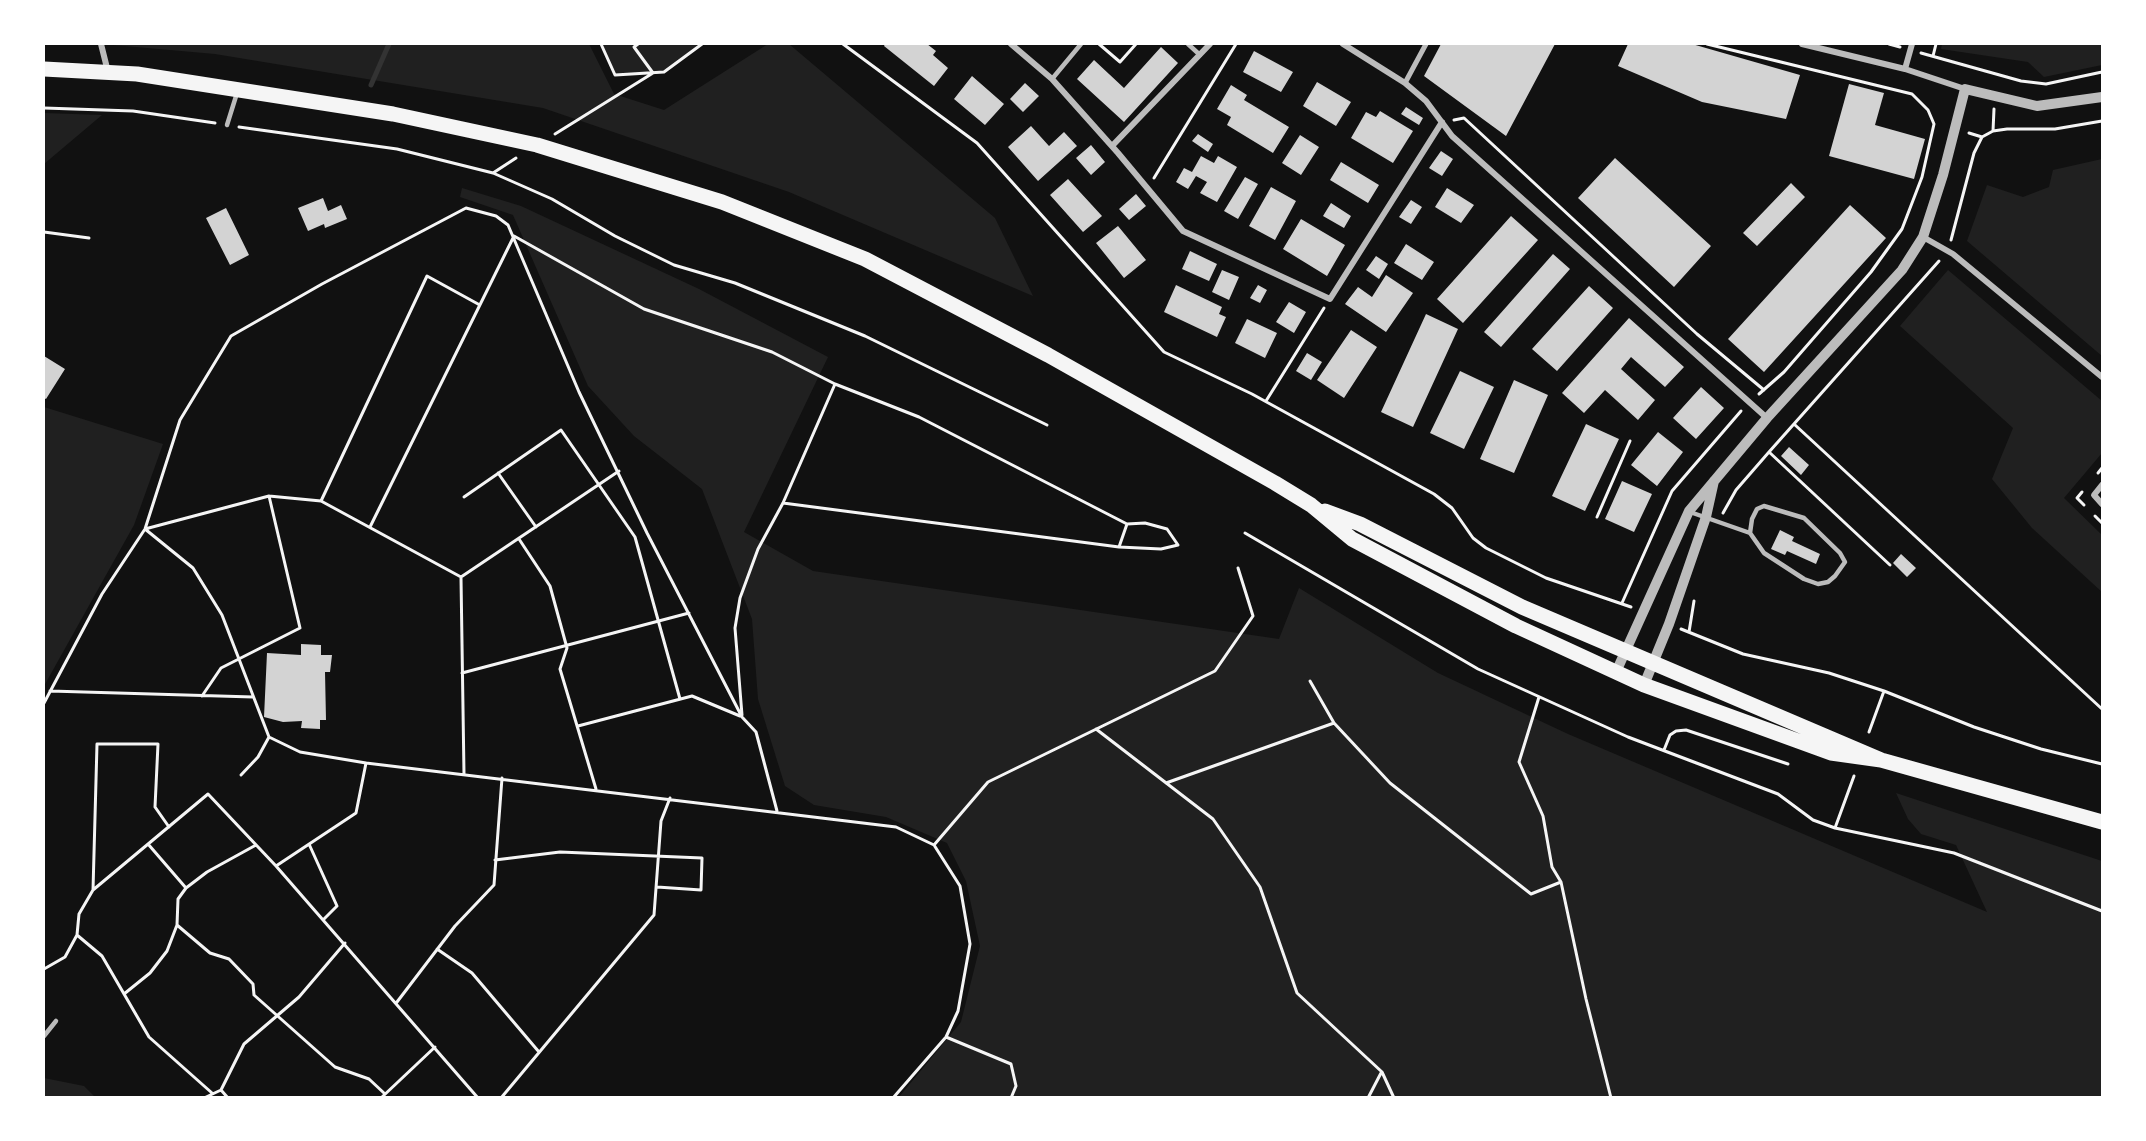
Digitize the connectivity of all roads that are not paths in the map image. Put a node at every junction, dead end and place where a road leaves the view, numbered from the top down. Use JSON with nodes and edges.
{"nodes":[{"id":1,"x":101,"y":44,"type":"edge"},
{"id":2,"x":1011,"y":44,"type":"edge"},
{"id":3,"x":1081,"y":44,"type":"edge"},
{"id":4,"x":1188,"y":44,"type":"edge"},
{"id":5,"x":1210,"y":44,"type":"edge"},
{"id":6,"x":1347,"y":44,"type":"edge"},
{"id":7,"x":1426,"y":44,"type":"edge"},
{"id":8,"x":1802,"y":44,"type":"edge"},
{"id":9,"x":1912,"y":44,"type":"edge"},
{"id":10,"x":1200,"y":54,"type":"junction"},
{"id":11,"x":44,"y":69,"type":"edge"},
{"id":12,"x":1905,"y":69,"type":"junction"},
{"id":13,"x":109,"y":72,"type":"junction"},
{"id":14,"x":1052,"y":79,"type":"junction"},
{"id":15,"x":1405,"y":83,"type":"junction"},
{"id":16,"x":239,"y":88,"type":"junction"},
{"id":17,"x":1965,"y":89,"type":"junction"},
{"id":18,"x":2103,"y":97,"type":"edge"},
{"id":19,"x":1442,"y":122,"type":"junction"},
{"id":20,"x":227,"y":125,"type":"road end"},
{"id":21,"x":1112,"y":146,"type":"junction"},
{"id":22,"x":1923,"y":237,"type":"junction"},
{"id":23,"x":2103,"y":378,"type":"edge"},
{"id":24,"x":1767,"y":418,"type":"junction"},
{"id":25,"x":1714,"y":478,"type":"junction"},
{"id":26,"x":2103,"y":484,"type":"edge"},
{"id":27,"x":2103,"y":504,"type":"edge"},
{"id":28,"x":1311,"y":506,"type":"junction"},
{"id":29,"x":1689,"y":511,"type":"junction"},
{"id":30,"x":1706,"y":517,"type":"junction"},
{"id":31,"x":1750,"y":533,"type":"junction"},
{"id":32,"x":1626,"y":650,"type":"junction"},
{"id":33,"x":1653,"y":661,"type":"junction"},
{"id":34,"x":1616,"y":672,"type":"junction"},
{"id":35,"x":1644,"y":685,"type":"junction"},
{"id":36,"x":1881,"y":760,"type":"junction"},
{"id":37,"x":2103,"y":822,"type":"edge"},
{"id":38,"x":56,"y":1021,"type":"dead end"},
{"id":39,"x":44,"y":1036,"type":"edge"}],
"edges":[{"from":1,"to":13,"type":"street"},
{"from":2,"to":14,"type":"street"},
{"from":3,"to":14,"type":"lane"},
{"from":4,"to":10,"type":"lane"},
{"from":5,"to":10,"type":"street"},
{"from":6,"to":15,"type":"street"},
{"from":7,"to":15,"type":"street"},
{"from":8,"to":12,"type":"street"},
{"from":9,"to":12,"type":"street"},
{"from":10,"to":21,"type":"street"},
{"from":11,"to":13,"type":"main road"},
{"from":12,"to":17,"type":"street"},
{"from":13,"to":16,"type":"main road"},
{"from":14,"to":21,"type":"street"},
{"from":15,"to":19,"type":"street"},
{"from":16,"to":20,"type":"lane"},
{"from":16,"to":28,"type":"main road"},
{"from":17,"to":18,"type":"street"},
{"from":17,"to":22,"type":"street"},
{"from":19,"to":21,"type":"street"},
{"from":19,"to":24,"type":"street"},
{"from":22,"to":23,"type":"street"},
{"from":22,"to":24,"type":"street"},
{"from":24,"to":25,"type":"street"},
{"from":25,"to":29,"type":"street"},
{"from":25,"to":30,"type":"street"},
{"from":26,"to":27,"type":"street"},
{"from":28,"to":32,"type":"main road"},
{"from":28,"to":34,"type":"main road"},
{"from":29,"to":30,"type":"lane"},
{"from":29,"to":32,"type":"street"},
{"from":30,"to":31,"type":"lane"},
{"from":30,"to":33,"type":"street"},
{"from":31,"to":31,"type":"lane"},
{"from":32,"to":33,"type":"main road"},
{"from":32,"to":34,"type":"street"},
{"from":33,"to":35,"type":"street"},
{"from":33,"to":36,"type":"main road"},
{"from":34,"to":35,"type":"main road"},
{"from":35,"to":36,"type":"main road"},
{"from":36,"to":37,"type":"main road"},
{"from":38,"to":39,"type":"lane"}]}
